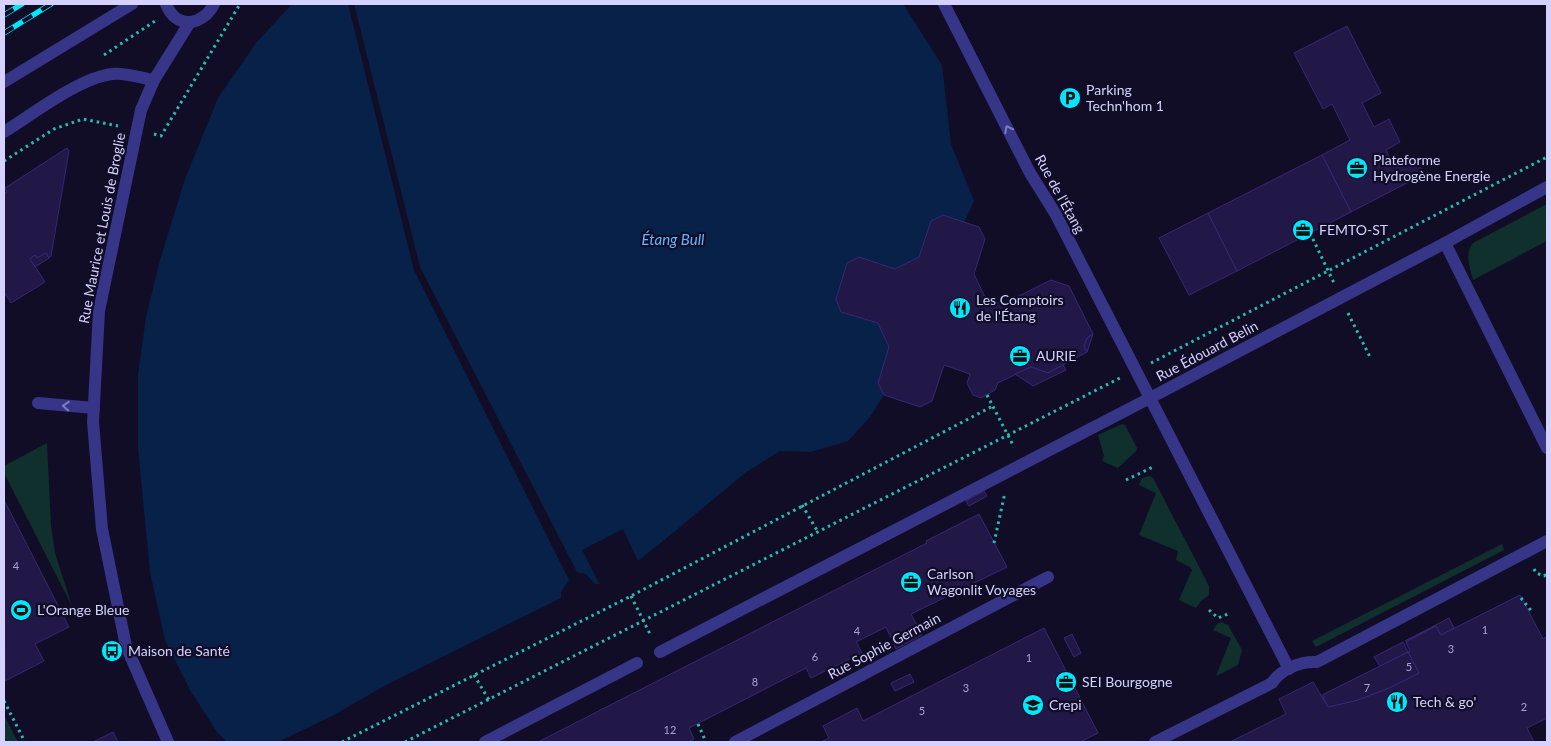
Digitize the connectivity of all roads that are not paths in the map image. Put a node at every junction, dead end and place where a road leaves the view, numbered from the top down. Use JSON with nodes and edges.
{"nodes":[{"id":1,"x":132,"y":4,"type":"edge"},
{"id":2,"x":214,"y":4,"type":"edge"},
{"id":3,"x":944,"y":4,"type":"edge"},
{"id":4,"x":169,"y":9,"type":"edge"},
{"id":5,"x":190,"y":22,"type":"junction"},
{"id":6,"x":154,"y":80,"type":"junction"},
{"id":7,"x":4,"y":82,"type":"edge"},
{"id":8,"x":4,"y":132,"type":"edge"},
{"id":9,"x":1547,"y":187,"type":"edge"},
{"id":10,"x":1445,"y":243,"type":"junction"},
{"id":11,"x":1150,"y":398,"type":"junction"},
{"id":12,"x":38,"y":404,"type":"dead end"},
{"id":13,"x":94,"y":408,"type":"junction"},
{"id":14,"x":1547,"y":448,"type":"edge"},
{"id":15,"x":1547,"y":542,"type":"edge"},
{"id":16,"x":1048,"y":577,"type":"dead end"},
{"id":17,"x":660,"y":652,"type":"dead end"},
{"id":18,"x":637,"y":663,"type":"dead end"},
{"id":19,"x":1289,"y":669,"type":"junction"},
{"id":20,"x":168,"y":742,"type":"edge"},
{"id":21,"x":485,"y":742,"type":"edge"},
{"id":22,"x":735,"y":742,"type":"edge"},
{"id":23,"x":1155,"y":742,"type":"edge"}],
"edges":[{"from":1,"to":7,"type":"street"},
{"from":2,"to":5,"type":"street"},
{"from":11,"to":3,"type":"street","name":"Rue de l'Étang","one_way":true},
{"from":4,"to":5,"type":"street"},
{"from":5,"to":6,"type":"street","name":"Rue Maurice et Louis de Broglie"},
{"from":6,"to":8,"type":"street"},
{"from":6,"to":13,"type":"street","name":"Rue Maurice et Louis de Broglie"},
{"from":9,"to":10,"type":"street","name":"Rue Édouard Belin"},
{"from":10,"to":11,"type":"street","name":"Rue Édouard Belin"},
{"from":10,"to":14,"type":"street"},
{"from":11,"to":17,"type":"street"},
{"from":11,"to":19,"type":"street","name":"Rue Édouard Belin"},
{"from":13,"to":12,"type":"street","one_way":true},
{"from":13,"to":20,"type":"street","name":"Rue Maurice et Louis de Broglie"},
{"from":15,"to":19,"type":"street"},
{"from":16,"to":22,"type":"street","name":"Rue Sophie Germain"},
{"from":18,"to":21,"type":"street"},
{"from":19,"to":23,"type":"street"}]}
